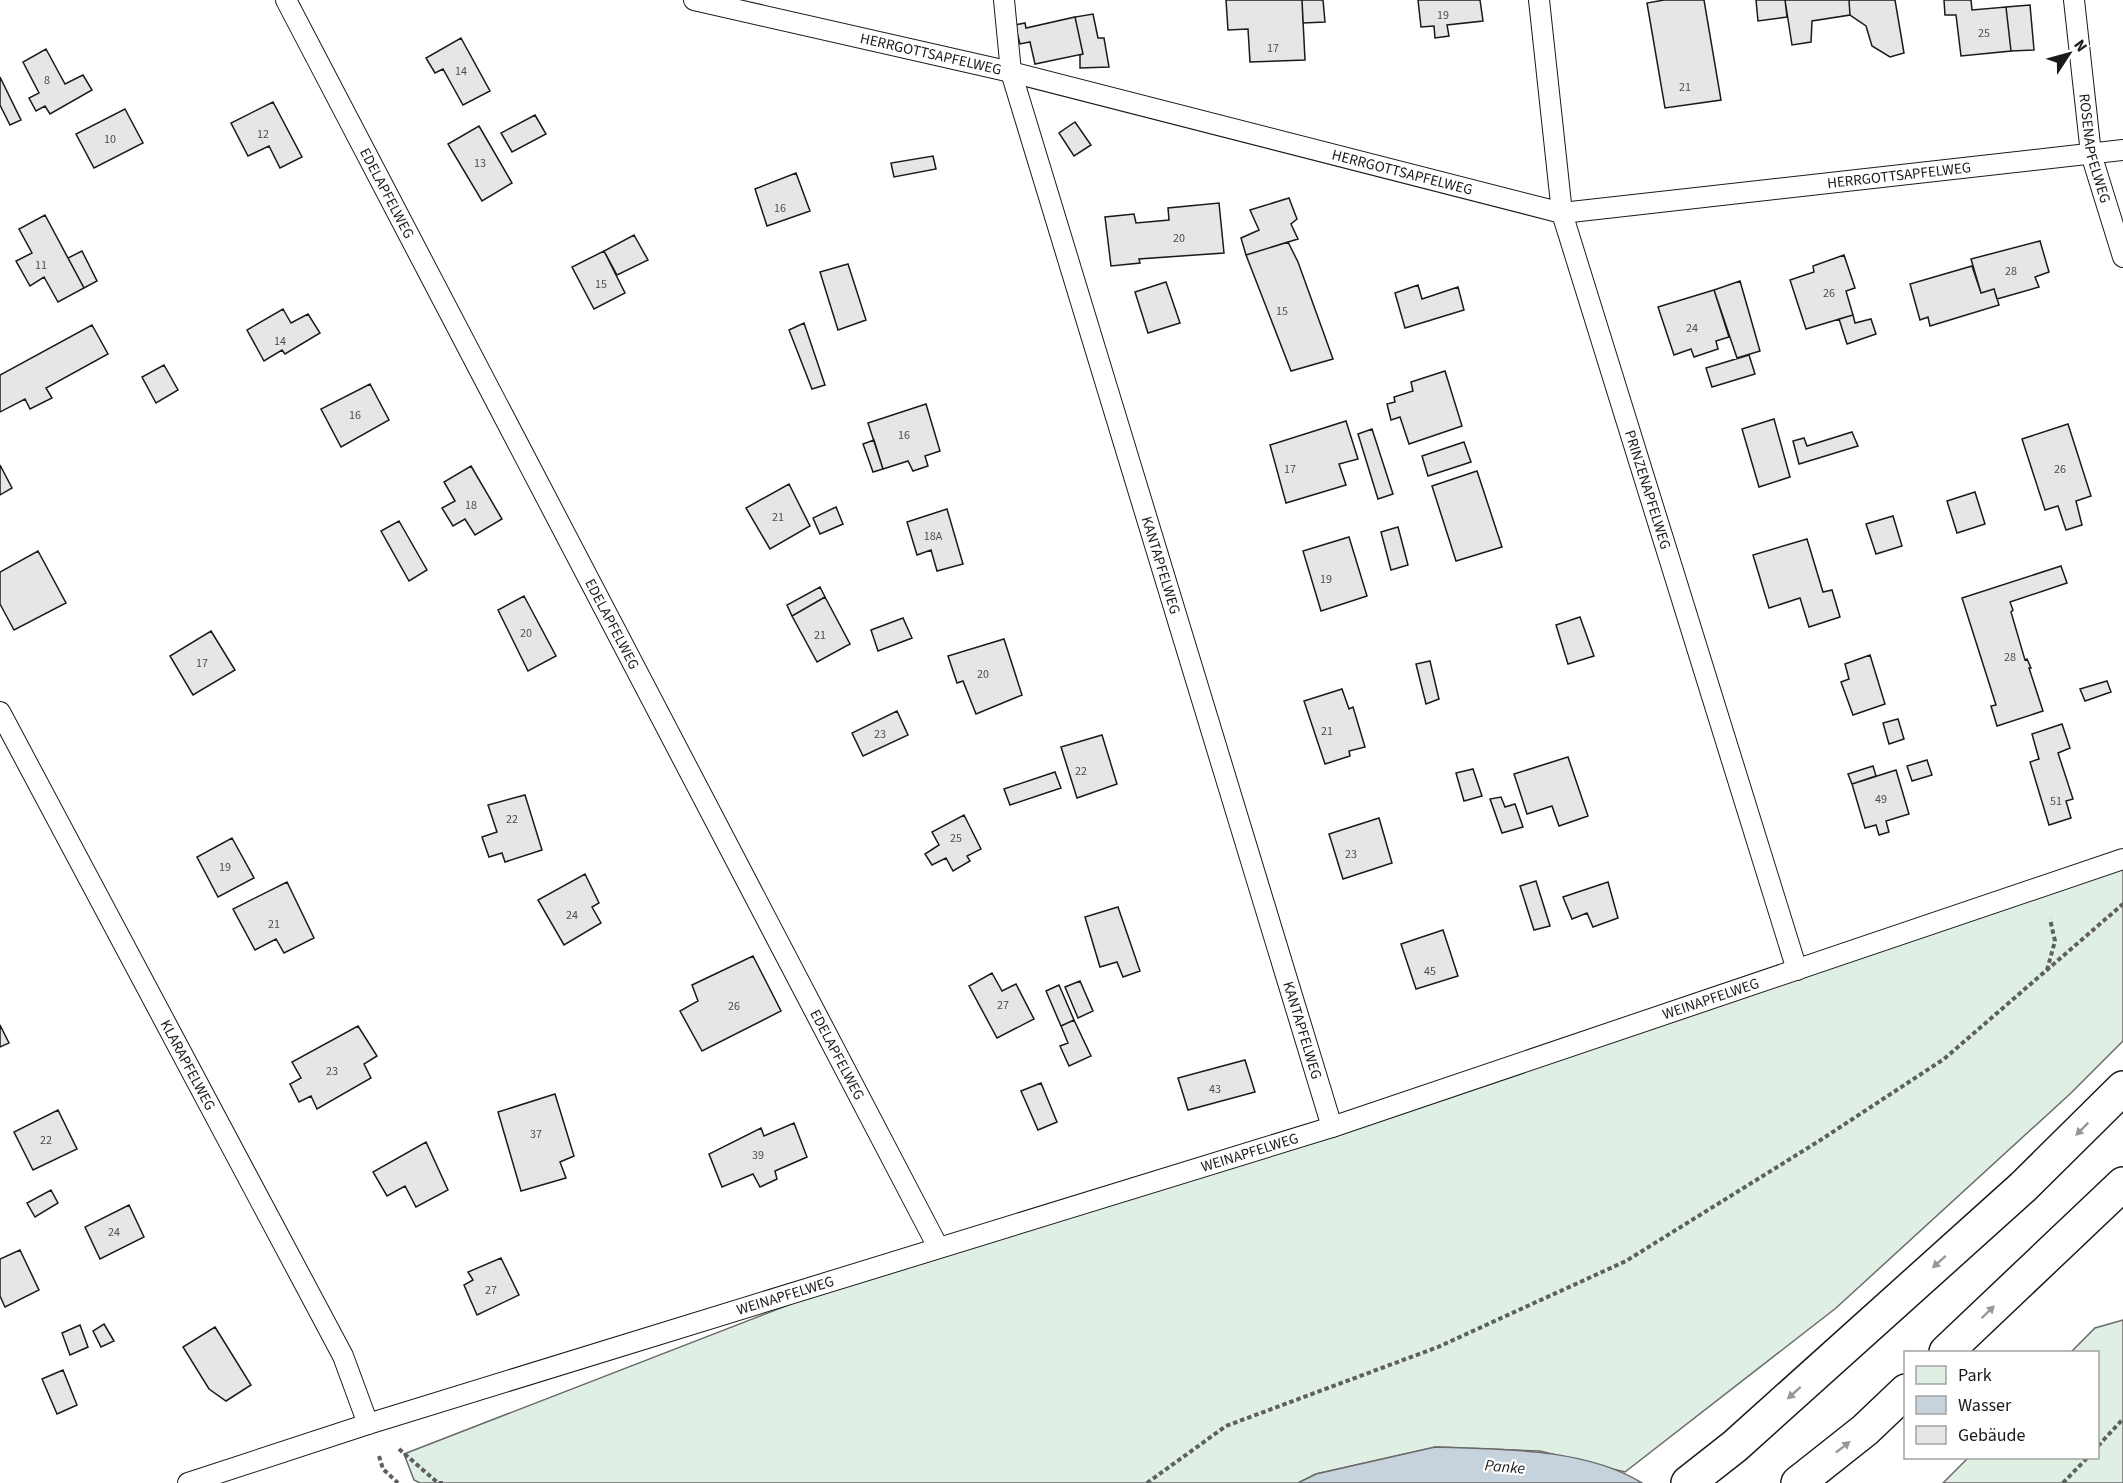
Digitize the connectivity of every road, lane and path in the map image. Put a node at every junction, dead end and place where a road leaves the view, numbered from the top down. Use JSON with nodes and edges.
{"nodes":[{"id":1,"x":286,"y":0,"type":"edge"},
{"id":2,"x":693,"y":0,"type":"edge"},
{"id":3,"x":1004,"y":0,"type":"edge"},
{"id":4,"x":1539,"y":0,"type":"edge"},
{"id":5,"x":2074,"y":0,"type":"edge"},
{"id":6,"x":1011,"y":72,"type":"junction"},
{"id":7,"x":2123,"y":150,"type":"edge"},
{"id":8,"x":2091,"y":154,"type":"junction"},
{"id":9,"x":1562,"y":213,"type":"junction"},
{"id":10,"x":2123,"y":257,"type":"edge"},
{"id":11,"x":0,"y":712,"type":"edge"},
{"id":12,"x":2123,"y":860,"type":"edge"},
{"id":13,"x":2123,"y":904,"type":"edge"},
{"id":14,"x":1797,"y":970,"type":"junction"},
{"id":15,"x":2123,"y":1088,"type":"edge"},
{"id":16,"x":1332,"y":1127,"type":"junction"},
{"id":17,"x":2123,"y":1184,"type":"edge"},
{"id":18,"x":938,"y":1247,"type":"junction"},
{"id":19,"x":1948,"y":1351,"type":"edge"},
{"id":20,"x":1904,"y":1392,"type":"edge"},
{"id":21,"x":2123,"y":1419,"type":"edge"},
{"id":22,"x":368,"y":1424,"type":"junction"},
{"id":23,"x":2099,"y":1444,"type":"edge"},
{"id":24,"x":2086,"y":1459,"type":"edge"},
{"id":25,"x":188,"y":1483,"type":"edge"},
{"id":26,"x":443,"y":1483,"type":"edge"},
{"id":27,"x":1147,"y":1483,"type":"edge"},
{"id":28,"x":1688,"y":1483,"type":"edge"},
{"id":29,"x":1798,"y":1483,"type":"edge"},
{"id":30,"x":2063,"y":1483,"type":"edge"}],
"edges":[{"from":1,"to":18,"type":"lane","name":"EDELAPFELWEG"},
{"from":2,"to":6,"type":"lane","name":"HERRGOTTSAPFELWEG"},
{"from":3,"to":6,"type":"lane","name":"KANTAPFELWEG"},
{"from":4,"to":9,"type":"lane","name":"PRINZENAPFELWEG"},
{"from":5,"to":8,"type":"lane","name":"ROSENAPFELWEG"},
{"from":6,"to":9,"type":"lane","name":"HERRGOTTSAPFELWEG"},
{"from":6,"to":16,"type":"lane","name":"KANTAPFELWEG"},
{"from":7,"to":8,"type":"lane","name":"HERRGOTTSAPFELWEG"},
{"from":8,"to":9,"type":"lane","name":"HERRGOTTSAPFELWEG"},
{"from":8,"to":10,"type":"lane","name":"ROSENAPFELWEG"},
{"from":9,"to":14,"type":"lane","name":"PRINZENAPFELWEG"},
{"from":11,"to":22,"type":"lane","name":"KLARAPFELWEG"},
{"from":12,"to":14,"type":"lane","name":"WEINAPFELWEG"},
{"from":13,"to":27,"type":"path"},
{"from":14,"to":16,"type":"lane","name":"WEINAPFELWEG"},
{"from":15,"to":28,"type":"highway","one_way":true},
{"from":16,"to":18,"type":"lane","name":"WEINAPFELWEG"},
{"from":19,"to":17,"type":"highway","one_way":true},
{"from":18,"to":22,"type":"lane","name":"WEINAPFELWEG"},
{"from":29,"to":20,"type":"highway","one_way":true},
{"from":21,"to":23,"type":"path"},
{"from":22,"to":25,"type":"lane","name":"WEINAPFELWEG"},
{"from":22,"to":26,"type":"path"},
{"from":24,"to":30,"type":"path"}]}
